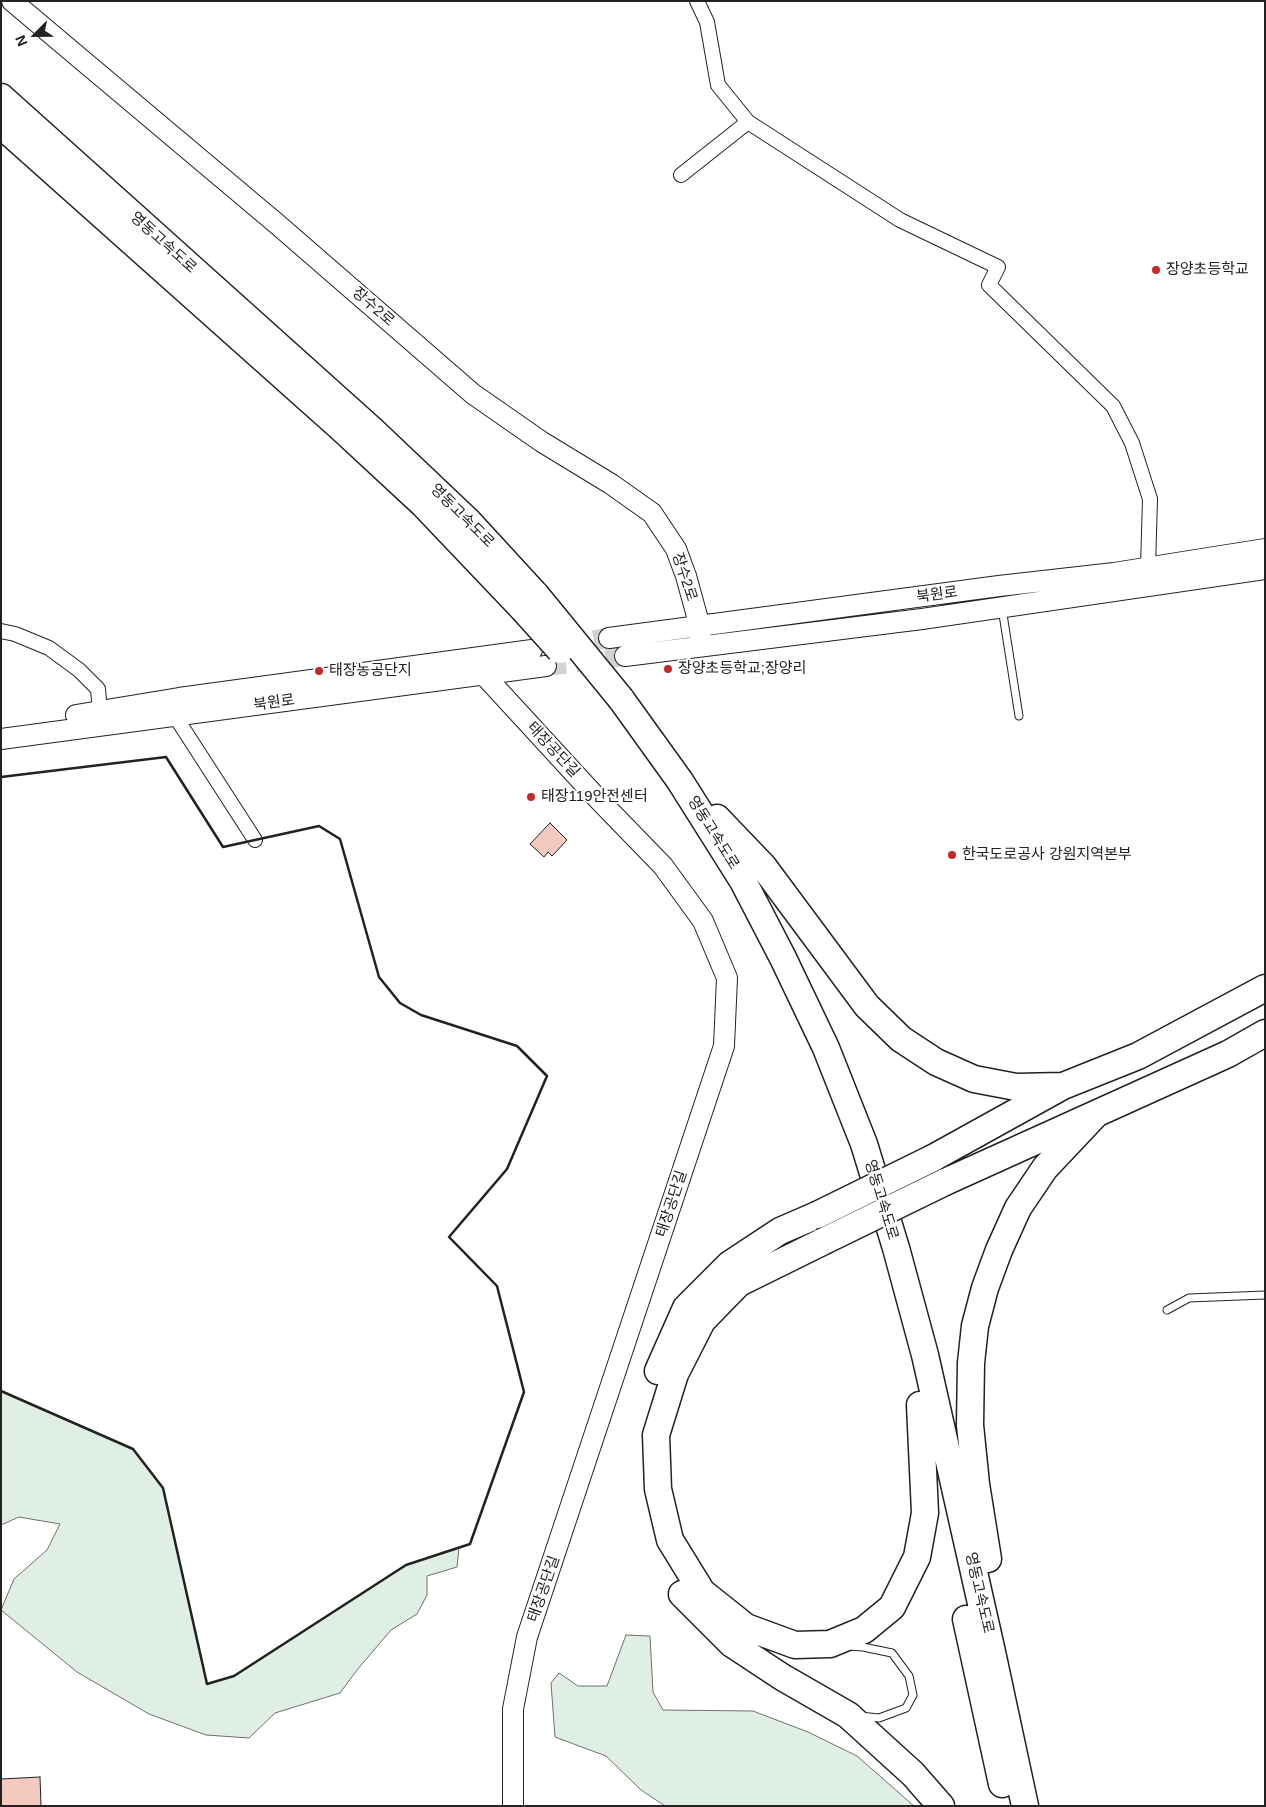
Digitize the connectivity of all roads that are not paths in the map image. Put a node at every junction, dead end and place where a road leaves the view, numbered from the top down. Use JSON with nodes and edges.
{"nodes":[{"id":1,"x":12,"y":1,"type":"edge"},
{"id":2,"x":697,"y":1,"type":"edge"},
{"id":3,"x":1,"y":97,"type":"edge"},
{"id":4,"x":748,"y":122,"type":"junction"},
{"id":5,"x":1,"y":125,"type":"edge"},
{"id":6,"x":681,"y":175,"type":"dead end"},
{"id":7,"x":1265,"y":549,"type":"edge"},
{"id":8,"x":1148,"y":567,"type":"junction"},
{"id":9,"x":1265,"y":569,"type":"edge"},
{"id":10,"x":999,"y":586,"type":"junction"},
{"id":11,"x":530,"y":602,"type":"junction"},
{"id":12,"x":1002,"y":608,"type":"junction"},
{"id":13,"x":1,"y":631,"type":"edge"},
{"id":14,"x":700,"y":637,"type":"junction"},
{"id":15,"x":609,"y":638,"type":"tunnel mouth"},
{"id":16,"x":532,"y":650,"type":"tunnel mouth"},
{"id":17,"x":625,"y":656,"type":"tunnel mouth"},
{"id":18,"x":483,"y":666,"type":"junction"},
{"id":19,"x":546,"y":666,"type":"tunnel mouth"},
{"id":20,"x":614,"y":703,"type":"junction"},
{"id":21,"x":173,"y":708,"type":"junction"},
{"id":22,"x":100,"y":712,"type":"junction"},
{"id":23,"x":1018,"y":716,"type":"dead end"},
{"id":24,"x":1,"y":725,"type":"edge"},
{"id":25,"x":1,"y":739,"type":"edge"},
{"id":26,"x":680,"y":781,"type":"junction"},
{"id":27,"x":255,"y":840,"type":"dead end"},
{"id":28,"x":1265,"y":988,"type":"edge"},
{"id":29,"x":1265,"y":1033,"type":"edge"},
{"id":30,"x":1063,"y":1086,"type":"junction"},
{"id":31,"x":1095,"y":1115,"type":"junction"},
{"id":32,"x":1265,"y":1295,"type":"edge"},
{"id":33,"x":1167,"y":1310,"type":"dead end"},
{"id":34,"x":920,"y":1405,"type":"junction"},
{"id":35,"x":795,"y":1645,"type":"junction"},
{"id":36,"x":992,"y":1652,"type":"junction"},
{"id":37,"x":848,"y":1715,"type":"junction"},
{"id":38,"x":513,"y":1806,"type":"edge"},
{"id":39,"x":941,"y":1806,"type":"edge"},
{"id":40,"x":1007,"y":1806,"type":"edge"},
{"id":41,"x":1025,"y":1806,"type":"edge"}],
"edges":[{"from":1,"to":14,"type":"street","name":"장수2로"},
{"from":2,"to":4,"type":"street"},
{"from":3,"to":11,"type":"highway","name":"영동고속도로"},
{"from":4,"to":6,"type":"street"},
{"from":4,"to":8,"type":"street"},
{"from":5,"to":11,"type":"highway","name":"영동고속도로"},
{"from":7,"to":8,"type":"street","name":"북원로"},
{"from":8,"to":10,"type":"street","name":"북원로"},
{"from":9,"to":12,"type":"street","name":"북원로"},
{"from":10,"to":12,"type":"street"},
{"from":10,"to":14,"type":"street","name":"북원로"},
{"from":11,"to":20,"type":"highway","name":"영동고속도로","bridge":true},
{"from":12,"to":14,"type":"street","name":"북원로"},
{"from":12,"to":23,"type":"lane"},
{"from":13,"to":22,"type":"street"},
{"from":14,"to":15,"type":"street","name":"북원로"},
{"from":14,"to":17,"type":"street","name":"북원로"},
{"from":16,"to":18,"type":"street","name":"북원로"},
{"from":18,"to":19,"type":"street","name":"북원로"},
{"from":18,"to":21,"type":"street","name":"북원로"},
{"from":18,"to":38,"type":"street","name":"태장공단길"},
{"from":20,"to":26,"type":"highway","name":"영동고속도로"},
{"from":20,"to":34,"type":"highway","name":"영동고속도로"},
{"from":21,"to":22,"type":"street","name":"북원로"},
{"from":21,"to":25,"type":"street","name":"북원로"},
{"from":21,"to":27,"type":"street"},
{"from":22,"to":24,"type":"street","name":"북원로"},
{"from":26,"to":30,"type":"highway"},
{"from":26,"to":36,"type":"highway","name":"영동고속도로"},
{"from":28,"to":30,"type":"highway"},
{"from":29,"to":31,"type":"highway"},
{"from":30,"to":37,"type":"highway","bridge":true},
{"from":31,"to":35,"type":"highway","bridge":true},
{"from":31,"to":36,"type":"highway"},
{"from":32,"to":33,"type":"lane"},
{"from":34,"to":35,"type":"highway"},
{"from":34,"to":40,"type":"highway","name":"영동고속도로"},
{"from":35,"to":37,"type":"lane"},
{"from":36,"to":41,"type":"highway","name":"영동고속도로"},
{"from":37,"to":39,"type":"highway"}]}
